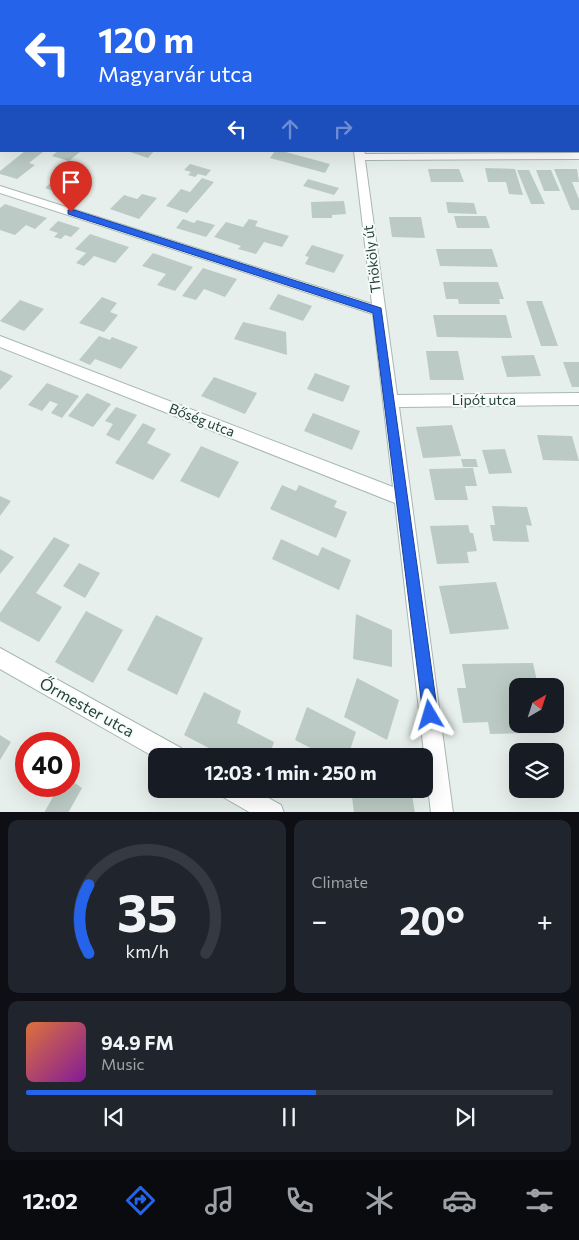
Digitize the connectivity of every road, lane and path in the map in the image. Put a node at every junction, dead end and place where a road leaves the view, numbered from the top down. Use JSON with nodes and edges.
{"nodes":[{"id":1,"x":359,"y":154,"type":"edge"},
{"id":2,"x":579,"y":156,"type":"edge"},
{"id":3,"x":0,"y":189,"type":"edge"},
{"id":4,"x":378,"y":311,"type":"junction"},
{"id":5,"x":0,"y":341,"type":"edge"},
{"id":6,"x":579,"y":399,"type":"edge"},
{"id":7,"x":390,"y":400,"type":"junction"},
{"id":8,"x":404,"y":500,"type":"junction"},
{"id":9,"x":0,"y":658,"type":"edge"},
{"id":10,"x":160,"y":748,"type":"edge"},
{"id":11,"x":247,"y":798,"type":"edge"},
{"id":12,"x":273,"y":812,"type":"edge"},
{"id":13,"x":442,"y":812,"type":"edge"}],
"edges":[{"from":1,"to":2,"type":"street"},
{"from":1,"to":4,"type":"street","name":"Thököly út"},
{"from":3,"to":4,"type":"street"},
{"from":4,"to":7,"type":"street","name":"Thököly út"},
{"from":5,"to":8,"type":"street","name":"Bőség utca"},
{"from":6,"to":7,"type":"street","name":"Lipót utca"},
{"from":7,"to":8,"type":"street","name":"Thököly út"},
{"from":8,"to":13,"type":"street","name":"Thököly út"},
{"from":9,"to":10,"type":"street","name":"Őrmester utca"},
{"from":11,"to":12,"type":"street"}]}
